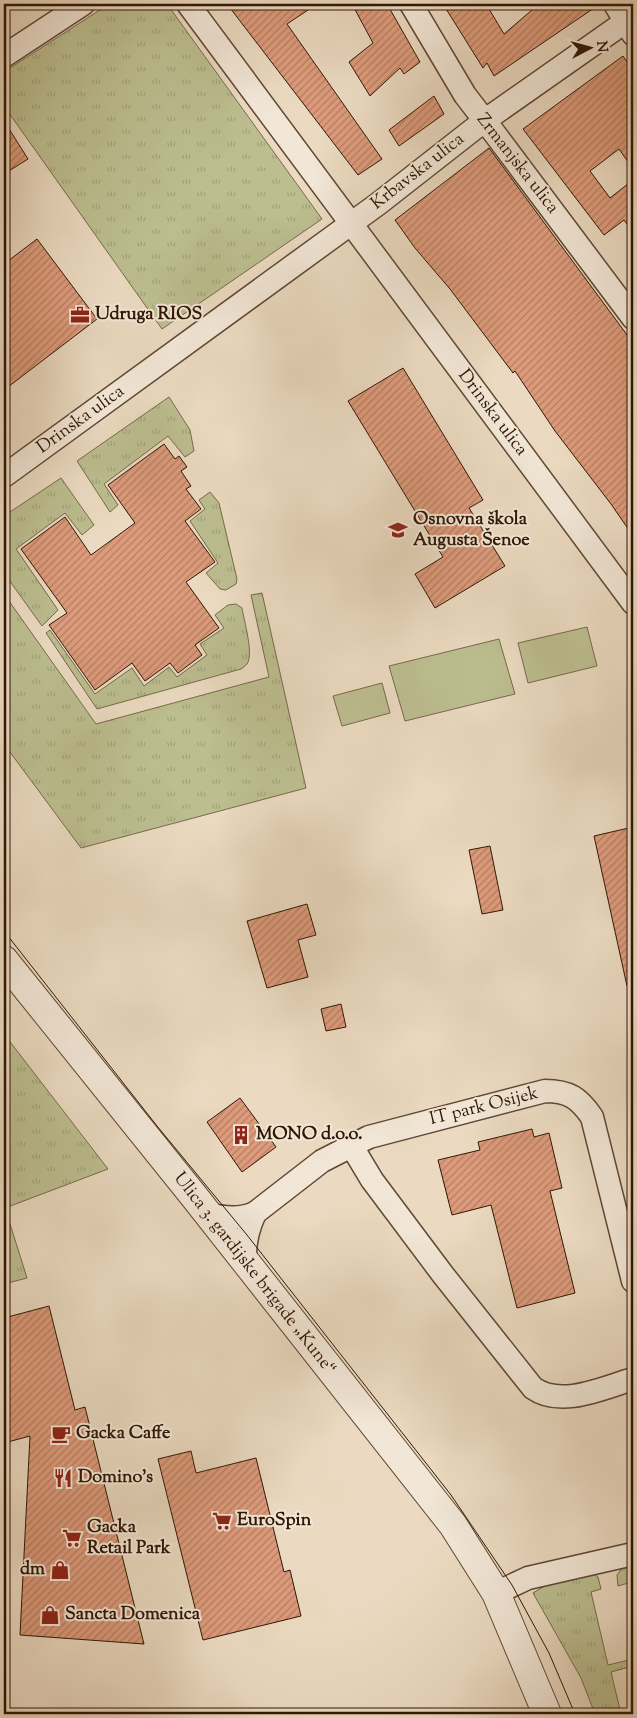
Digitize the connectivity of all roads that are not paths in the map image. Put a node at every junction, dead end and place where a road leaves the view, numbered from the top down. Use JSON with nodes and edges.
{"nodes":[{"id":1,"x":83,"y":4,"type":"edge"},
{"id":2,"x":188,"y":4,"type":"edge"},
{"id":3,"x":411,"y":4,"type":"edge"},
{"id":4,"x":627,"y":20,"type":"edge"},
{"id":5,"x":4,"y":56,"type":"edge"},
{"id":6,"x":484,"y":121,"type":"junction"},
{"id":7,"x":351,"y":223,"type":"junction"},
{"id":8,"x":633,"y":318,"type":"edge"},
{"id":9,"x":4,"y":476,"type":"edge"},
{"id":10,"x":633,"y":603,"type":"edge"},
{"id":11,"x":4,"y":960,"type":"edge"},
{"id":12,"x":351,"y":1145,"type":"junction"},
{"id":13,"x":255,"y":1213,"type":"junction"},
{"id":14,"x":207,"y":1214,"type":"junction"},
{"id":15,"x":245,"y":1262,"type":"junction"},
{"id":16,"x":633,"y":1281,"type":"edge"},
{"id":17,"x":633,"y":1379,"type":"edge"},
{"id":18,"x":633,"y":1554,"type":"edge"},
{"id":19,"x":496,"y":1593,"type":"junction"},
{"id":20,"x":547,"y":1714,"type":"edge"},
{"id":21,"x":564,"y":1714,"type":"edge"}],
"edges":[{"from":1,"to":5,"type":"street"},
{"from":2,"to":7,"type":"street","name":"Drinska ulica"},
{"from":3,"to":6,"type":"street","name":"Zrmanjska ulica"},
{"from":4,"to":6,"type":"street","name":"Krbavska ulica"},
{"from":6,"to":7,"type":"street","name":"Krbavska ulica"},
{"from":6,"to":8,"type":"street","name":"Zrmanjska ulica"},
{"from":7,"to":9,"type":"street","name":"Drinska ulica"},
{"from":7,"to":10,"type":"street","name":"Drinska ulica"},
{"from":11,"to":14,"type":"street","name":"Ulica 3. gardijske brigade „Kune“"},
{"from":12,"to":13,"type":"street","name":"IT park Osijek"},
{"from":12,"to":16,"type":"street","name":"IT park Osijek"},
{"from":12,"to":17,"type":"street"},
{"from":13,"to":14,"type":"street","name":"IT park Osijek"},
{"from":13,"to":15,"type":"street"},
{"from":14,"to":15,"type":"street","name":"Ulica 3. gardijske brigade „Kune“"},
{"from":15,"to":19,"type":"street","name":"Ulica 3. gardijske brigade „Kune“"},
{"from":18,"to":19,"type":"street"},
{"from":19,"to":20,"type":"street","name":"Ulica 3. gardijske brigade „Kune“"},
{"from":19,"to":21,"type":"street","name":"Ulica 3. gardijske brigade „Kune“"}]}
